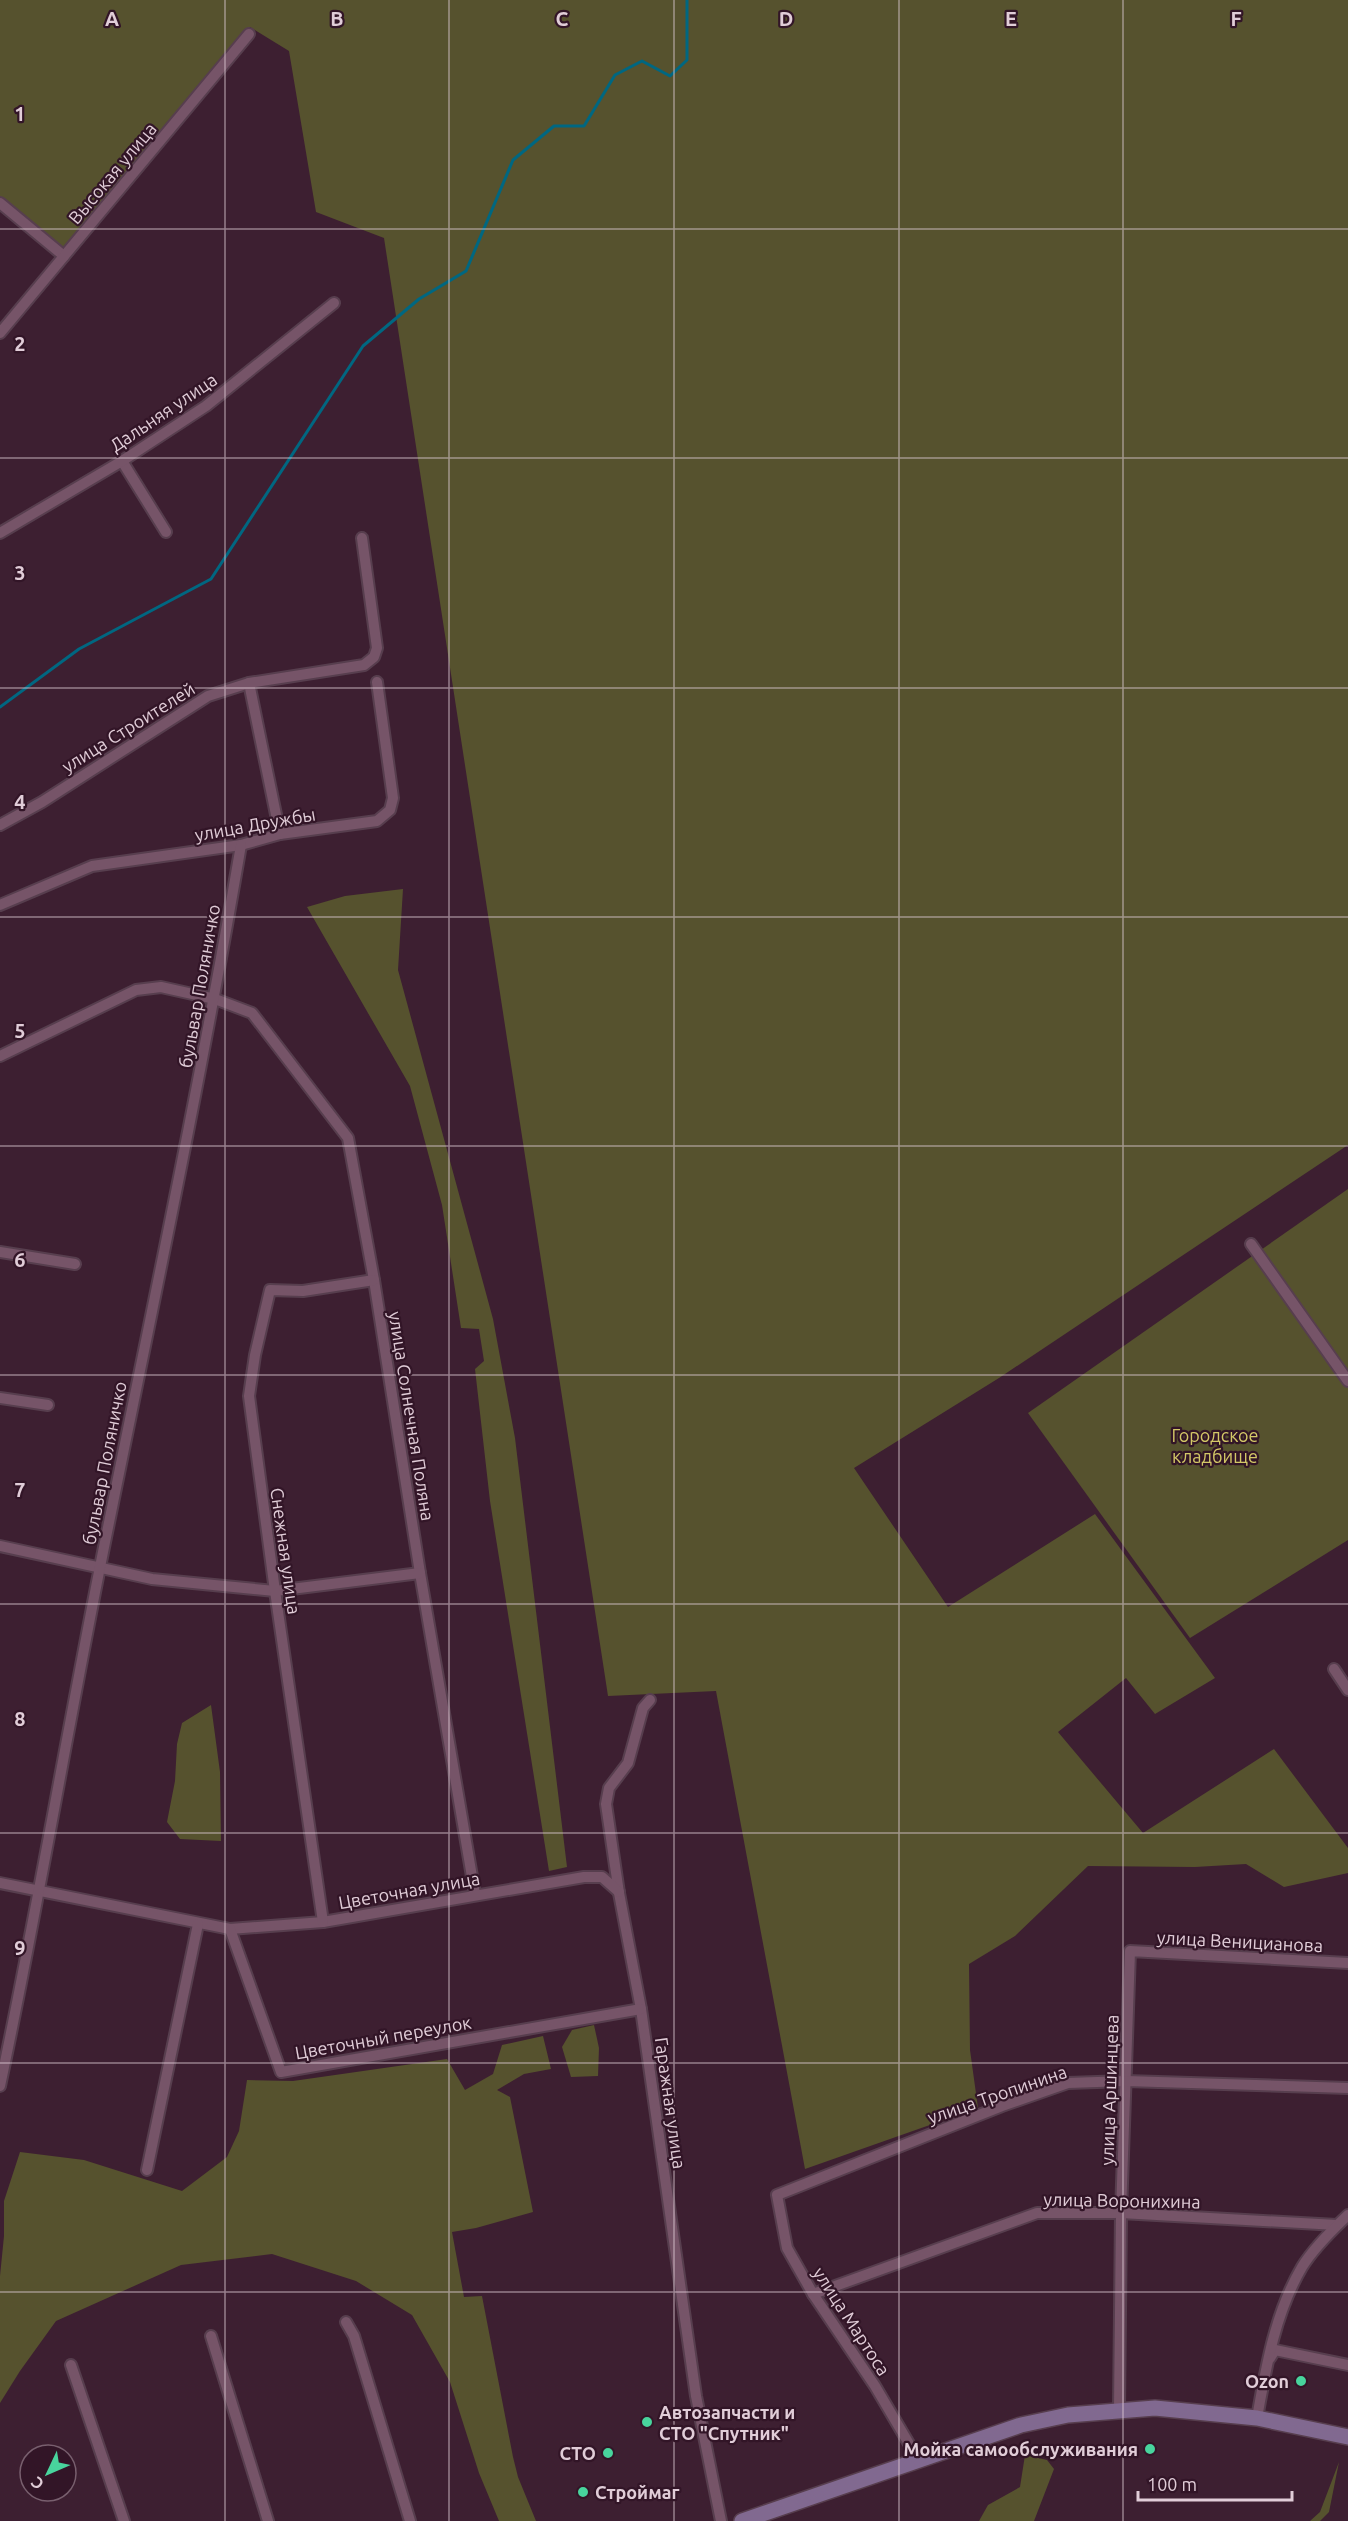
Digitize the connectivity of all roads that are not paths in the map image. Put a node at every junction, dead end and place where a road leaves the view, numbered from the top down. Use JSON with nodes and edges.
{"nodes":[{"id":1,"x":249,"y":34,"type":"dead end"},
{"id":2,"x":0,"y":203,"type":"edge"},
{"id":3,"x":64,"y":256,"type":"junction"},
{"id":4,"x":334,"y":303,"type":"dead end"},
{"id":5,"x":0,"y":333,"type":"edge"},
{"id":6,"x":122,"y":461,"type":"junction"},
{"id":7,"x":166,"y":532,"type":"dead end"},
{"id":8,"x":0,"y":533,"type":"edge"},
{"id":9,"x":363,"y":538,"type":"dead end"},
{"id":10,"x":377,"y":682,"type":"dead end"},
{"id":11,"x":249,"y":683,"type":"junction"},
{"id":12,"x":0,"y":825,"type":"edge"},
{"id":13,"x":280,"y":834,"type":"junction"},
{"id":14,"x":241,"y":845,"type":"junction"},
{"id":15,"x":0,"y":905,"type":"edge"},
{"id":16,"x":214,"y":999,"type":"junction"},
{"id":17,"x":0,"y":1056,"type":"edge"},
{"id":18,"x":1251,"y":1245,"type":"dead end"},
{"id":19,"x":0,"y":1252,"type":"edge"},
{"id":20,"x":75,"y":1264,"type":"dead end"},
{"id":21,"x":374,"y":1280,"type":"junction"},
{"id":22,"x":1348,"y":1381,"type":"edge"},
{"id":23,"x":0,"y":1398,"type":"edge"},
{"id":24,"x":48,"y":1405,"type":"dead end"},
{"id":25,"x":0,"y":1546,"type":"edge"},
{"id":26,"x":100,"y":1567,"type":"junction"},
{"id":27,"x":420,"y":1573,"type":"junction"},
{"id":28,"x":275,"y":1591,"type":"junction"},
{"id":29,"x":1334,"y":1669,"type":"dead end"},
{"id":30,"x":1348,"y":1690,"type":"edge"},
{"id":31,"x":650,"y":1700,"type":"dead end"},
{"id":32,"x":0,"y":1882,"type":"edge"},
{"id":33,"x":40,"y":1890,"type":"junction"},
{"id":34,"x":620,"y":1893,"type":"junction"},
{"id":35,"x":475,"y":1894,"type":"junction"},
{"id":36,"x":323,"y":1922,"type":"junction"},
{"id":37,"x":198,"y":1924,"type":"junction"},
{"id":38,"x":230,"y":1929,"type":"junction"},
{"id":39,"x":1130,"y":1951,"type":"joint"},
{"id":40,"x":1348,"y":1963,"type":"edge"},
{"id":41,"x":641,"y":2009,"type":"junction"},
{"id":42,"x":5,"y":2034,"type":"edge"},
{"id":43,"x":1126,"y":2081,"type":"junction"},
{"id":44,"x":0,"y":2086,"type":"edge"},
{"id":45,"x":1348,"y":2088,"type":"edge"},
{"id":46,"x":147,"y":2170,"type":"dead end"},
{"id":47,"x":777,"y":2195,"type":"joint"},
{"id":48,"x":1122,"y":2213,"type":"junction"},
{"id":49,"x":1348,"y":2215,"type":"edge"},
{"id":50,"x":1337,"y":2225,"type":"junction"},
{"id":51,"x":813,"y":2294,"type":"junction"},
{"id":52,"x":346,"y":2322,"type":"dead end"},
{"id":53,"x":211,"y":2336,"type":"dead end"},
{"id":54,"x":1266,"y":2363,"type":"junction"},
{"id":55,"x":71,"y":2365,"type":"dead end"},
{"id":56,"x":1348,"y":2365,"type":"edge"},
{"id":57,"x":1119,"y":2409,"type":"junction"},
{"id":58,"x":1257,"y":2418,"type":"junction"},
{"id":59,"x":1348,"y":2437,"type":"edge"},
{"id":60,"x":918,"y":2459,"type":"junction"},
{"id":61,"x":124,"y":2521,"type":"edge"},
{"id":62,"x":268,"y":2521,"type":"edge"},
{"id":63,"x":410,"y":2521,"type":"edge"},
{"id":64,"x":721,"y":2521,"type":"edge"},
{"id":65,"x":742,"y":2521,"type":"edge"}],
"edges":[{"from":1,"to":3,"type":"street","name":"Высокая улица"},
{"from":2,"to":3,"type":"street"},
{"from":3,"to":5,"type":"street","name":"Высокая улица"},
{"from":4,"to":6,"type":"street","name":"Дальняя улица"},
{"from":6,"to":7,"type":"street"},
{"from":6,"to":8,"type":"street","name":"Дальняя улица"},
{"from":9,"to":11,"type":"street","name":"улица Строителей"},
{"from":10,"to":13,"type":"street","name":"улица Дружбы"},
{"from":11,"to":12,"type":"street","name":"улица Строителей"},
{"from":11,"to":13,"type":"street"},
{"from":13,"to":14,"type":"street","name":"улица Дружбы"},
{"from":14,"to":15,"type":"street","name":"улица Дружбы"},
{"from":14,"to":16,"type":"street","name":"бульвар Поляничко"},
{"from":16,"to":17,"type":"street","name":"улица Солнечная Поляна"},
{"from":16,"to":21,"type":"street","name":"улица Солнечная Поляна"},
{"from":16,"to":26,"type":"street","name":"бульвар Поляничко"},
{"from":18,"to":22,"type":"street"},
{"from":19,"to":20,"type":"street"},
{"from":21,"to":27,"type":"street","name":"улица Солнечная Поляна"},
{"from":21,"to":28,"type":"street","name":"Снежная улица"},
{"from":23,"to":24,"type":"street"},
{"from":25,"to":26,"type":"street"},
{"from":26,"to":28,"type":"street"},
{"from":26,"to":33,"type":"street","name":"бульвар Поляничко"},
{"from":27,"to":28,"type":"street"},
{"from":27,"to":35,"type":"street","name":"улица Солнечная Поляна"},
{"from":28,"to":36,"type":"street","name":"Снежная улица"},
{"from":29,"to":30,"type":"street"},
{"from":31,"to":34,"type":"street","name":"Гаражная улица"},
{"from":32,"to":33,"type":"street","name":"Цветочная улица"},
{"from":33,"to":37,"type":"street","name":"Цветочная улица"},
{"from":33,"to":42,"type":"street","name":"бульвар Поляничко"},
{"from":34,"to":35,"type":"street","name":"Цветочная улица"},
{"from":34,"to":41,"type":"street","name":"Гаражная улица"},
{"from":35,"to":36,"type":"street","name":"Цветочная улица"},
{"from":36,"to":38,"type":"street","name":"Цветочная улица"},
{"from":37,"to":38,"type":"street","name":"Цветочная улица"},
{"from":37,"to":46,"type":"street"},
{"from":38,"to":41,"type":"street","name":"Цветочный переулок"},
{"from":39,"to":40,"type":"street","name":"улица Веницианова"},
{"from":39,"to":43,"type":"street","name":"улица Аршинцева"},
{"from":41,"to":64,"type":"street","name":"Гаражная улица"},
{"from":42,"to":44,"type":"street","name":"бульвар Поляничко"},
{"from":43,"to":45,"type":"street","name":"улица Тропинина"},
{"from":43,"to":47,"type":"street","name":"улица Тропинина"},
{"from":43,"to":48,"type":"street","name":"улица Аршинцева"},
{"from":47,"to":51,"type":"street","name":"улица Мартоса"},
{"from":48,"to":50,"type":"street","name":"улица Воронихина"},
{"from":48,"to":51,"type":"street","name":"улица Воронихина"},
{"from":48,"to":57,"type":"street","name":"улица Аршинцева"},
{"from":49,"to":50,"type":"street"},
{"from":50,"to":54,"type":"street"},
{"from":51,"to":60,"type":"street","name":"улица Мартоса"},
{"from":52,"to":63,"type":"street"},
{"from":53,"to":62,"type":"street"},
{"from":54,"to":56,"type":"street"},
{"from":54,"to":58,"type":"street"},
{"from":55,"to":61,"type":"street"},
{"from":57,"to":58,"type":"street"},
{"from":57,"to":60,"type":"street"},
{"from":58,"to":59,"type":"street"},
{"from":60,"to":65,"type":"street"}]}
